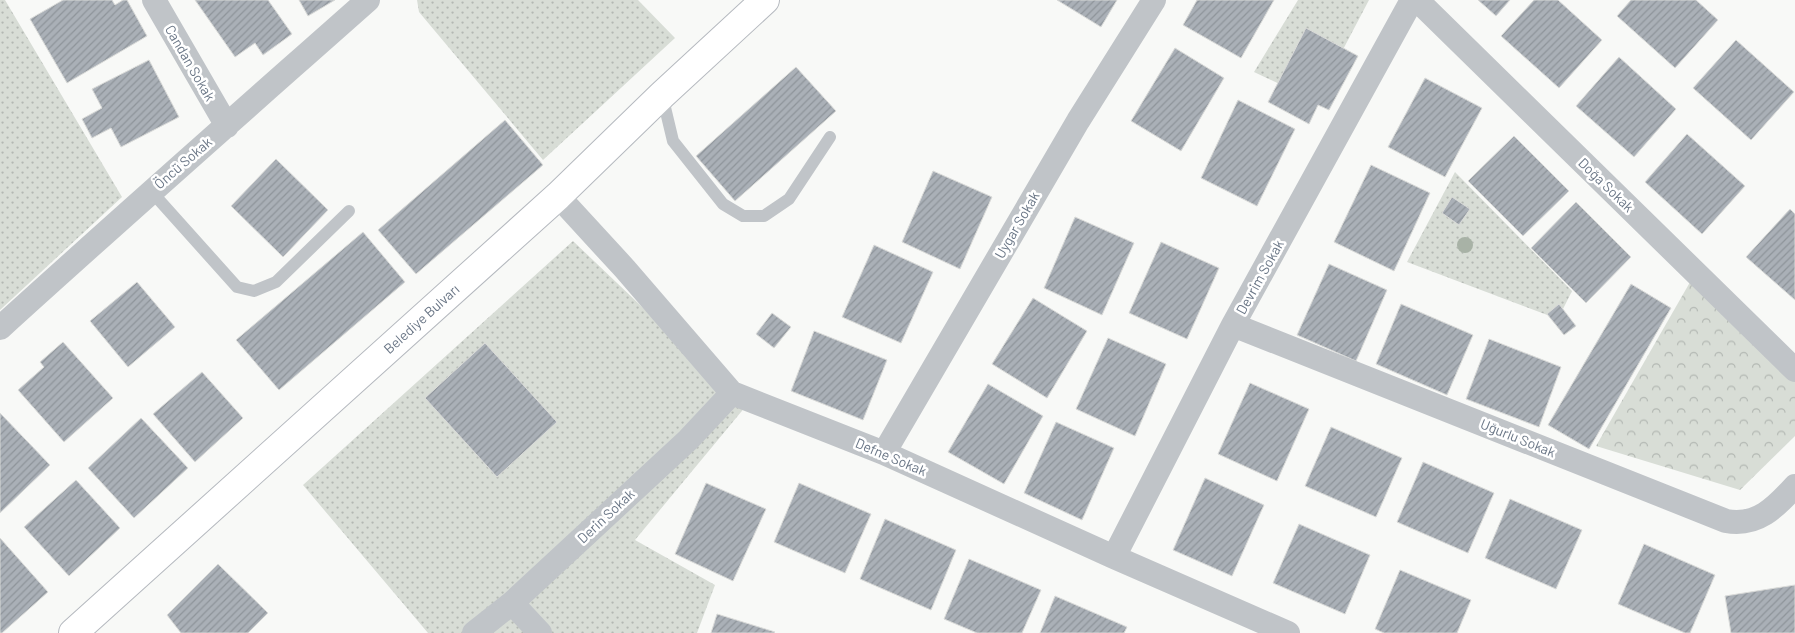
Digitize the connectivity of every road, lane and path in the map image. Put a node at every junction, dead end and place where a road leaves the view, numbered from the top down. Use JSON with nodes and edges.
{"nodes":[{"id":1,"x":154,"y":0,"type":"edge"},
{"id":2,"x":368,"y":0,"type":"edge"},
{"id":3,"x":765,"y":0,"type":"edge"},
{"id":4,"x":1154,"y":0,"type":"edge"},
{"id":5,"x":1412,"y":0,"type":"edge"},
{"id":6,"x":1418,"y":0,"type":"edge"},
{"id":7,"x":662,"y":95,"type":"junction"},
{"id":8,"x":227,"y":126,"type":"junction"},
{"id":9,"x":830,"y":137,"type":"dead end"},
{"id":10,"x":151,"y":191,"type":"junction"},
{"id":11,"x":558,"y":196,"type":"junction"},
{"id":12,"x":349,"y":211,"type":"dead end"},
{"id":13,"x":1233,"y":325,"type":"junction"},
{"id":14,"x":0,"y":328,"type":"edge"},
{"id":15,"x":1795,"y":370,"type":"edge"},
{"id":16,"x":732,"y":393,"type":"junction"},
{"id":17,"x":884,"y":453,"type":"junction"},
{"id":18,"x":1795,"y":486,"type":"edge"},
{"id":19,"x":1114,"y":557,"type":"junction"},
{"id":20,"x":512,"y":602,"type":"junction"},
{"id":21,"x":73,"y":633,"type":"edge"},
{"id":22,"x":474,"y":633,"type":"edge"},
{"id":23,"x":540,"y":633,"type":"edge"},
{"id":24,"x":1288,"y":633,"type":"edge"}],
"edges":[{"from":1,"to":8,"type":"street","name":"Candan Sokak"},
{"from":2,"to":8,"type":"street","name":"Öncü Sokak"},
{"from":3,"to":7,"type":"main road","name":"Belediye Bulvarı"},
{"from":4,"to":17,"type":"street","name":"Uygar Sokak"},
{"from":5,"to":13,"type":"street","name":"Devrim Sokak"},
{"from":6,"to":15,"type":"street","name":"Doğa Sokak"},
{"from":7,"to":9,"type":"lane"},
{"from":7,"to":11,"type":"main road","name":"Belediye Bulvarı"},
{"from":8,"to":10,"type":"street","name":"Öncü Sokak"},
{"from":10,"to":12,"type":"lane"},
{"from":10,"to":14,"type":"street","name":"Öncü Sokak"},
{"from":11,"to":16,"type":"street","name":"Defne Sokak"},
{"from":11,"to":21,"type":"main road","name":"Belediye Bulvarı"},
{"from":13,"to":18,"type":"street","name":"Uğurlu Sokak"},
{"from":13,"to":19,"type":"street","name":"Devrim Sokak"},
{"from":16,"to":17,"type":"street","name":"Defne Sokak"},
{"from":16,"to":20,"type":"street","name":"Derin Sokak"},
{"from":17,"to":19,"type":"street","name":"Defne Sokak"},
{"from":19,"to":24,"type":"street","name":"Defne Sokak"},
{"from":20,"to":22,"type":"street","name":"Derin Sokak"},
{"from":20,"to":23,"type":"street"}]}
